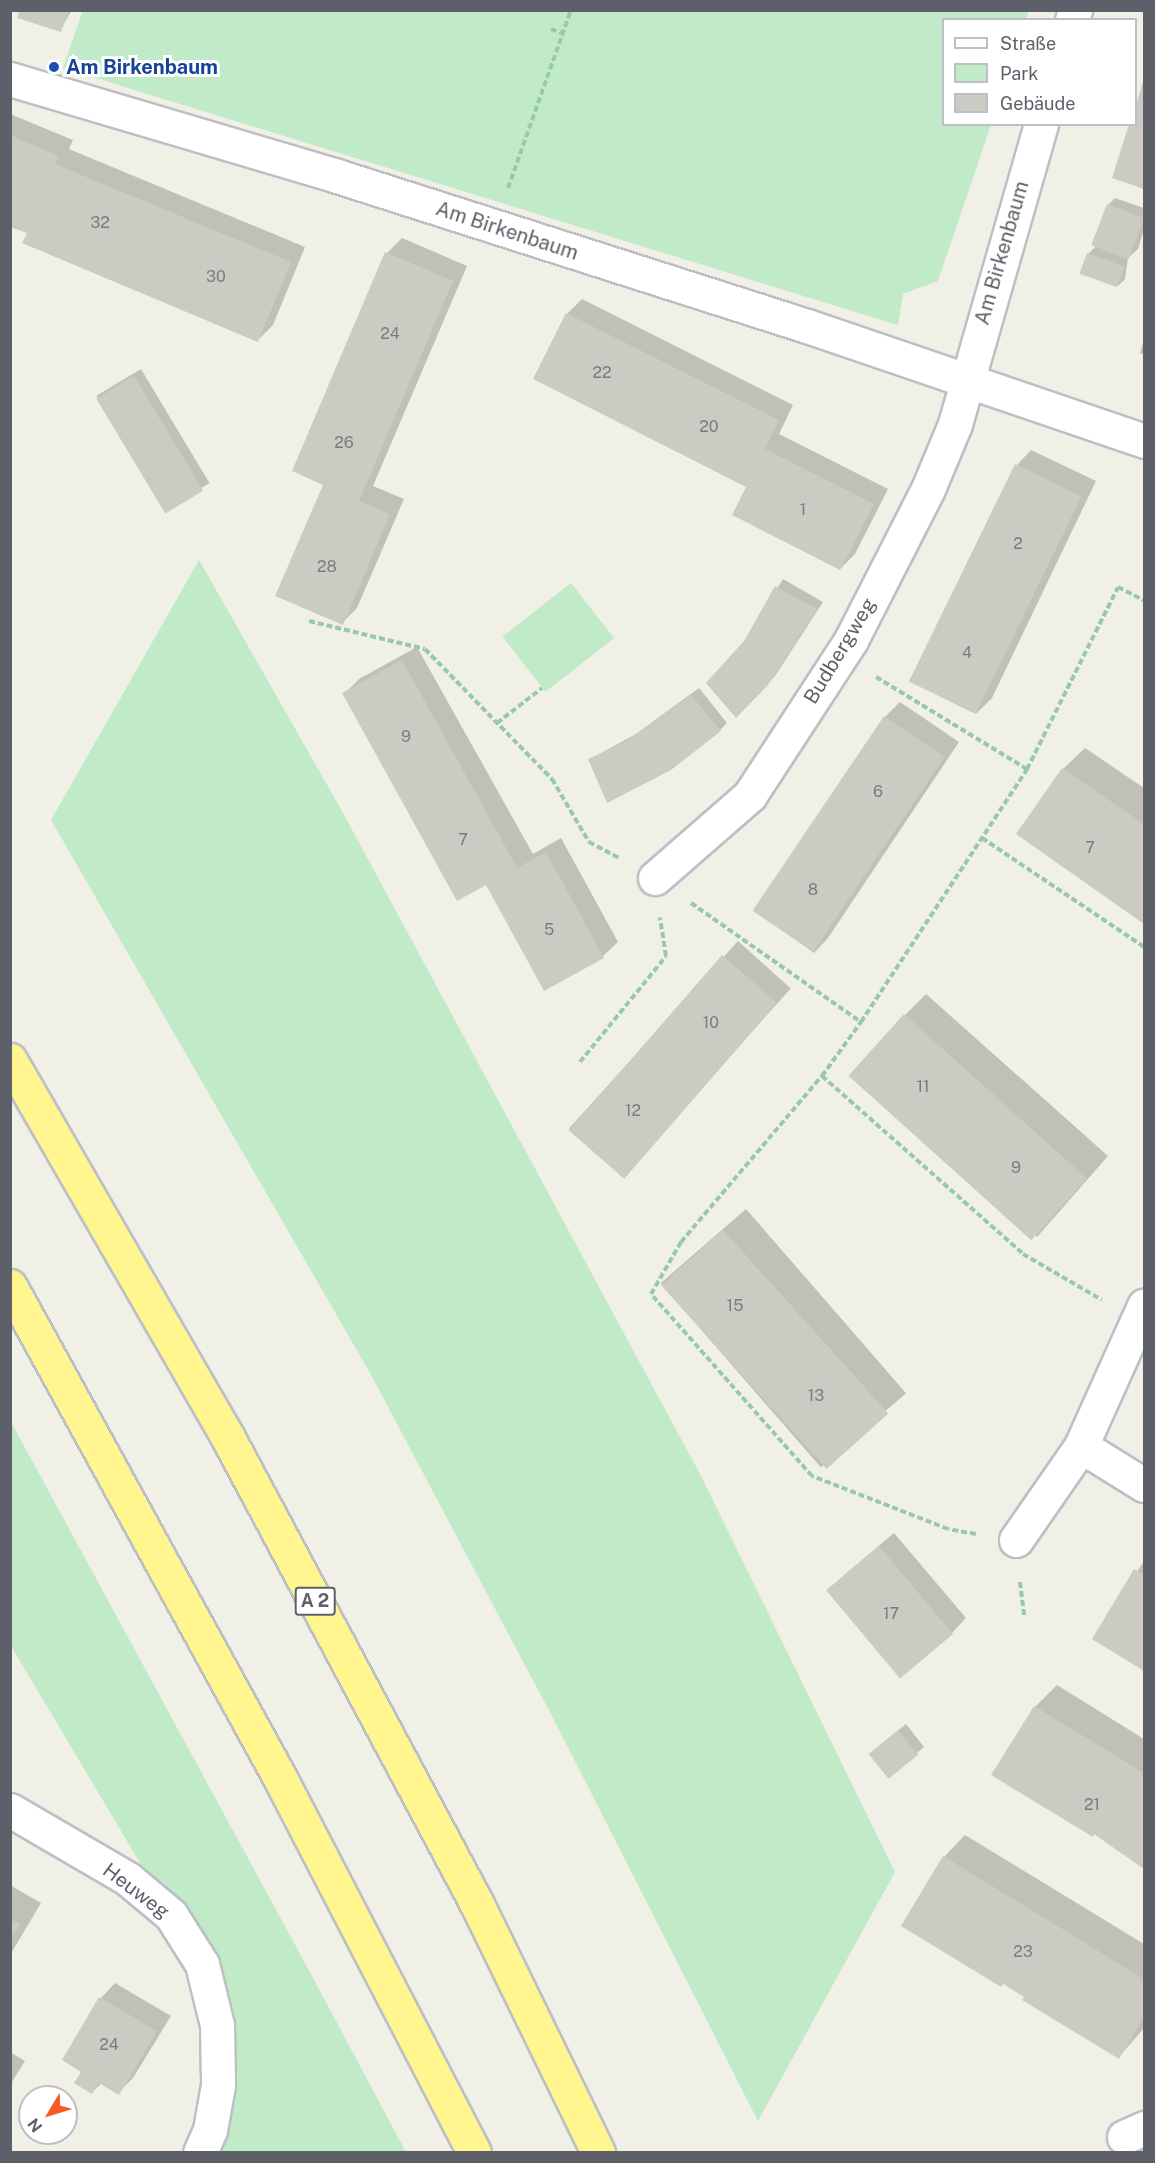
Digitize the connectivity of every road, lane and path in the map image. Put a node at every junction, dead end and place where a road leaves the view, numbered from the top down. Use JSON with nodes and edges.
{"nodes":[{"id":1,"x":571,"y":10,"type":"edge"},
{"id":2,"x":551,"y":30,"type":"dead end"},
{"id":3,"x":564,"y":34,"type":"junction"},
{"id":4,"x":10,"y":79,"type":"edge"},
{"id":5,"x":1040,"y":126,"type":"edge"},
{"id":6,"x":496,"y":228,"type":"junction"},
{"id":7,"x":966,"y":383,"type":"junction"},
{"id":8,"x":1144,"y":441,"type":"edge"},
{"id":9,"x":1144,"y":600,"type":"edge"},
{"id":10,"x":309,"y":621,"type":"dead end"},
{"id":11,"x":840,"y":656,"type":"junction"},
{"id":12,"x":542,"y":688,"type":"dead end"},
{"id":13,"x":497,"y":723,"type":"junction"},
{"id":14,"x":1027,"y":769,"type":"junction"},
{"id":15,"x":982,"y":838,"type":"junction"},
{"id":16,"x":655,"y":878,"type":"junction"},
{"id":17,"x":1144,"y":947,"type":"edge"},
{"id":18,"x":861,"y":1022,"type":"junction"},
{"id":19,"x":10,"y":1060,"type":"edge"},
{"id":20,"x":580,"y":1062,"type":"dead end"},
{"id":21,"x":822,"y":1076,"type":"junction"},
{"id":22,"x":10,"y":1286,"type":"edge"},
{"id":23,"x":1142,"y":1312,"type":"edge"},
{"id":24,"x":1081,"y":1446,"type":"junction"},
{"id":25,"x":1144,"y":1485,"type":"edge"},
{"id":26,"x":948,"y":1529,"type":"dead end"},
{"id":27,"x":1016,"y":1540,"type":"dead end"},
{"id":28,"x":10,"y":1810,"type":"edge"},
{"id":29,"x":200,"y":2152,"type":"edge"},
{"id":30,"x":474,"y":2152,"type":"edge"},
{"id":31,"x":598,"y":2152,"type":"edge"}],
"edges":[{"from":1,"to":3,"type":"path"},
{"from":2,"to":3,"type":"path"},
{"from":3,"to":6,"type":"path"},
{"from":4,"to":6,"type":"street","name":"Am Birkenbaum"},
{"from":5,"to":7,"type":"street","name":"Am Birkenbaum"},
{"from":6,"to":7,"type":"street","name":"Am Birkenbaum"},
{"from":7,"to":8,"type":"street","name":"Am Birkenbaum"},
{"from":7,"to":11,"type":"street","name":"Budbergweg"},
{"from":9,"to":14,"type":"path"},
{"from":10,"to":13,"type":"path"},
{"from":11,"to":14,"type":"path"},
{"from":11,"to":16,"type":"street","name":"Budbergweg"},
{"from":12,"to":13,"type":"path"},
{"from":13,"to":16,"type":"path"},
{"from":14,"to":15,"type":"path"},
{"from":15,"to":17,"type":"path"},
{"from":15,"to":18,"type":"path"},
{"from":16,"to":18,"type":"path"},
{"from":16,"to":20,"type":"path"},
{"from":18,"to":21,"type":"path"},
{"from":19,"to":31,"type":"highway","number":"A 2"},
{"from":21,"to":23,"type":"path"},
{"from":21,"to":26,"type":"path"},
{"from":22,"to":30,"type":"highway"},
{"from":23,"to":24,"type":"street"},
{"from":24,"to":25,"type":"street"},
{"from":24,"to":27,"type":"street"},
{"from":28,"to":29,"type":"street","name":"Heuweg"}]}
